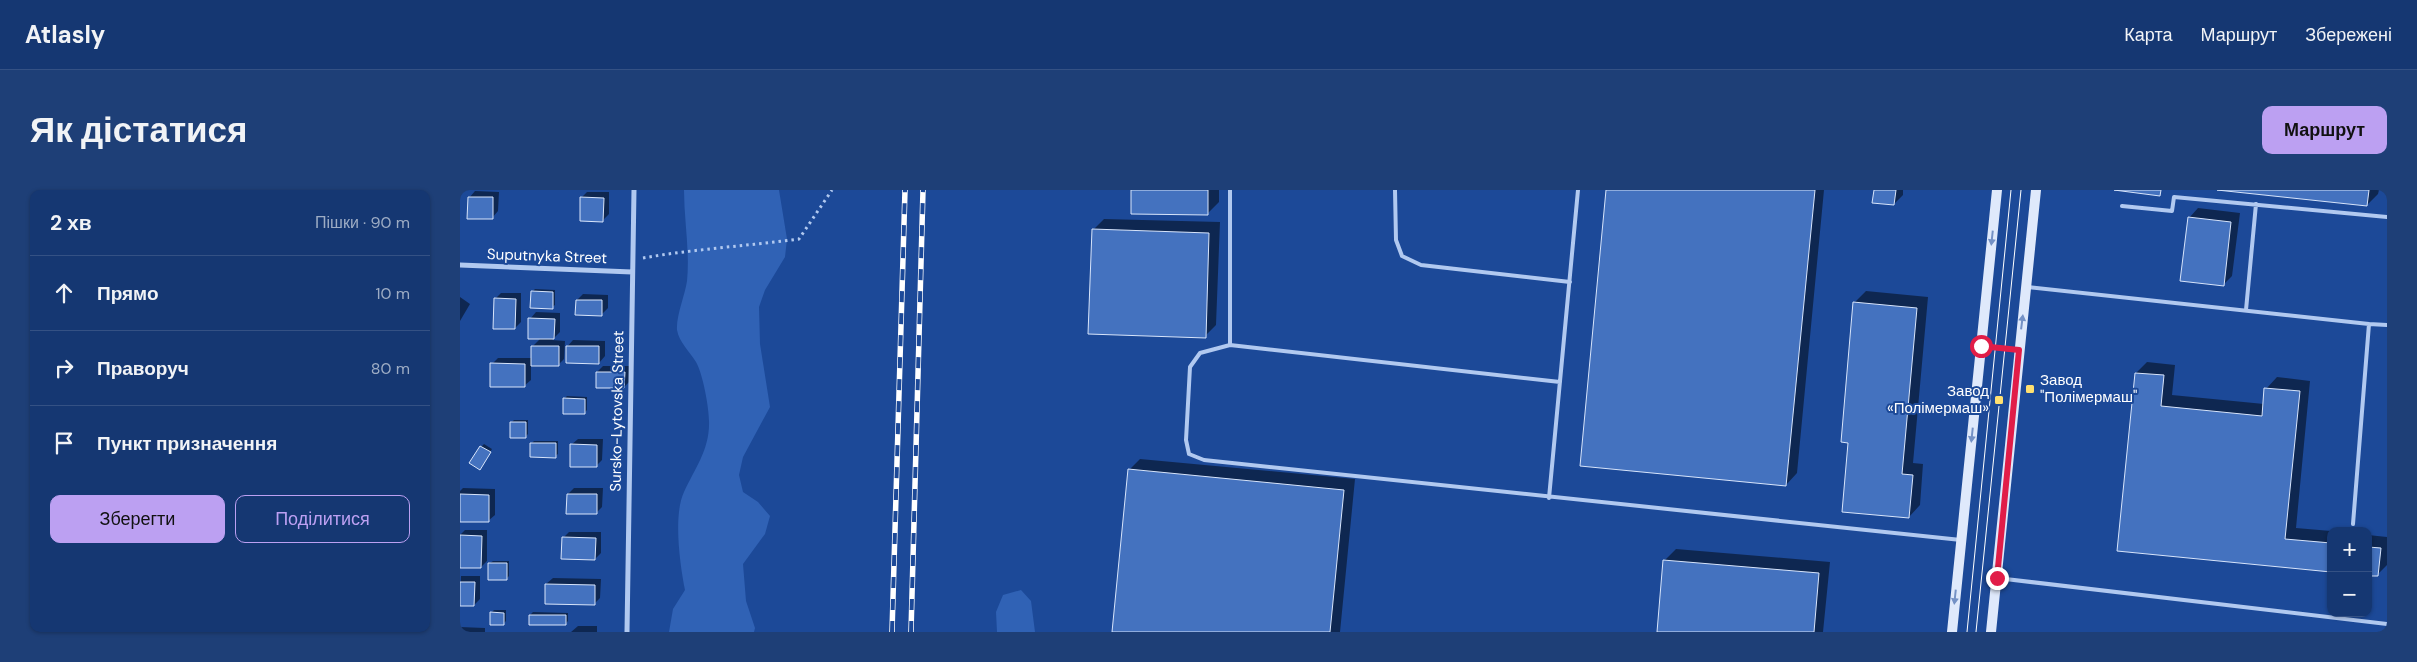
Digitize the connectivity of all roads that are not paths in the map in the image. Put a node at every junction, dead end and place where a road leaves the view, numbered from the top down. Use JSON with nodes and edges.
{"nodes":[{"id":1,"x":634,"y":190,"type":"edge"},
{"id":2,"x":1230,"y":190,"type":"edge"},
{"id":3,"x":1394,"y":190,"type":"edge"},
{"id":4,"x":1578,"y":190,"type":"edge"},
{"id":5,"x":1997,"y":190,"type":"edge"},
{"id":6,"x":2036,"y":190,"type":"edge"},
{"id":7,"x":2256,"y":204,"type":"junction"},
{"id":8,"x":2122,"y":206,"type":"dead end"},
{"id":9,"x":2387,"y":217,"type":"edge"},
{"id":10,"x":460,"y":265,"type":"edge"},
{"id":11,"x":632,"y":272,"type":"junction"},
{"id":12,"x":1570,"y":282,"type":"junction"},
{"id":13,"x":2026,"y":287,"type":"junction"},
{"id":14,"x":2246,"y":310,"type":"junction"},
{"id":15,"x":2369,"y":324,"type":"junction"},
{"id":16,"x":2387,"y":326,"type":"edge"},
{"id":17,"x":1230,"y":344,"type":"junction"},
{"id":18,"x":1560,"y":382,"type":"junction"},
{"id":19,"x":1549,"y":498,"type":"junction"},
{"id":20,"x":2352,"y":524,"type":"dead end"},
{"id":21,"x":1961,"y":540,"type":"junction"},
{"id":22,"x":1997,"y":578,"type":"junction"},
{"id":23,"x":2387,"y":624,"type":"edge"},
{"id":24,"x":627,"y":632,"type":"edge"},
{"id":25,"x":1952,"y":632,"type":"edge"},
{"id":26,"x":1991,"y":632,"type":"edge"}],
"edges":[{"from":1,"to":11,"type":"street","name":"Sursko-Lytovska Street"},
{"from":2,"to":17,"type":"lane"},
{"from":3,"to":12,"type":"lane"},
{"from":4,"to":12,"type":"lane"},
{"from":5,"to":21,"type":"main road","one_way":true},
{"from":6,"to":13,"type":"main road"},
{"from":7,"to":8,"type":"lane"},
{"from":7,"to":9,"type":"lane"},
{"from":7,"to":14,"type":"lane"},
{"from":10,"to":11,"type":"street","name":"Suputnyka Street"},
{"from":11,"to":24,"type":"street","name":"Sursko-Lytovska Street"},
{"from":12,"to":18,"type":"lane"},
{"from":13,"to":14,"type":"lane"},
{"from":22,"to":13,"type":"main road","one_way":true},
{"from":14,"to":15,"type":"lane"},
{"from":15,"to":16,"type":"lane"},
{"from":15,"to":20,"type":"lane"},
{"from":17,"to":18,"type":"lane"},
{"from":17,"to":19,"type":"lane"},
{"from":18,"to":19,"type":"lane"},
{"from":19,"to":21,"type":"lane"},
{"from":21,"to":25,"type":"main road","one_way":true},
{"from":22,"to":23,"type":"lane"},
{"from":22,"to":26,"type":"main road"}]}
